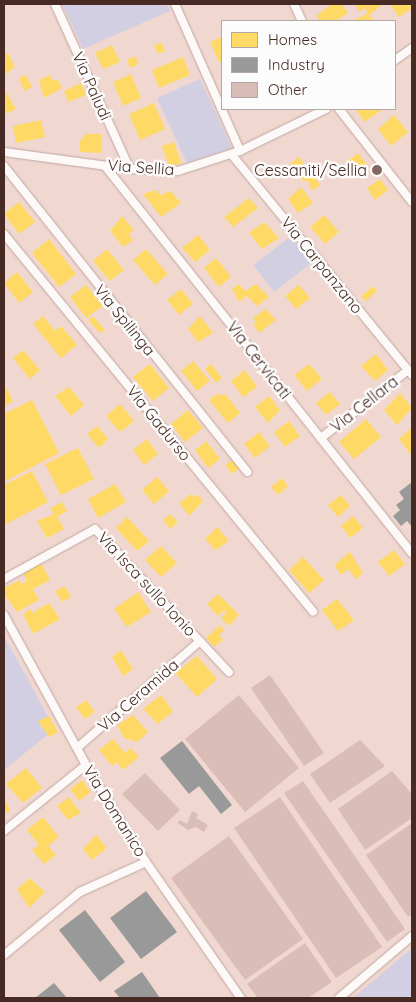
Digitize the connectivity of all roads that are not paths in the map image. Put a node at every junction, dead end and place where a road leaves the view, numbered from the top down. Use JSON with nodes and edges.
{"nodes":[{"id":1,"x":55,"y":4,"type":"edge"},
{"id":2,"x":175,"y":4,"type":"edge"},
{"id":3,"x":294,"y":4,"type":"edge"},
{"id":4,"x":302,"y":20,"type":"edge"},
{"id":5,"x":412,"y":48,"type":"edge"},
{"id":6,"x":396,"y":59,"type":"edge"},
{"id":7,"x":221,"y":108,"type":"edge"},
{"id":8,"x":222,"y":110,"type":"edge"},
{"id":9,"x":324,"y":110,"type":"edge"},
{"id":10,"x":340,"y":110,"type":"edge"},
{"id":11,"x":240,"y":151,"type":"junction"},
{"id":12,"x":4,"y":152,"type":"edge"},
{"id":13,"x":232,"y":155,"type":"junction"},
{"id":14,"x":4,"y":166,"type":"edge"},
{"id":15,"x":106,"y":166,"type":"junction"},
{"id":16,"x":130,"y":169,"type":"junction"},
{"id":17,"x":412,"y":202,"type":"edge"},
{"id":18,"x":4,"y":234,"type":"edge"},
{"id":19,"x":410,"y":372,"type":"edge"},
{"id":20,"x":321,"y":438,"type":"junction"},
{"id":21,"x":248,"y":472,"type":"dead end"},
{"id":22,"x":412,"y":553,"type":"edge"},
{"id":23,"x":4,"y":579,"type":"edge"},
{"id":24,"x":314,"y":612,"type":"dead end"},
{"id":25,"x":4,"y":615,"type":"edge"},
{"id":26,"x":200,"y":641,"type":"junction"},
{"id":27,"x":229,"y":672,"type":"dead end"},
{"id":28,"x":76,"y":748,"type":"junction"},
{"id":29,"x":86,"y":765,"type":"junction"},
{"id":30,"x":4,"y":831,"type":"edge"},
{"id":31,"x":146,"y":862,"type":"junction"},
{"id":32,"x":412,"y":936,"type":"edge"},
{"id":33,"x":4,"y":955,"type":"edge"},
{"id":34,"x":240,"y":998,"type":"edge"},
{"id":35,"x":339,"y":998,"type":"edge"}],
"edges":[{"from":1,"to":16,"type":"street","name":"Via Paludi"},
{"from":2,"to":7,"type":"street"},
{"from":3,"to":4,"type":"street"},
{"from":5,"to":6,"type":"street"},
{"from":8,"to":11,"type":"street"},
{"from":9,"to":11,"type":"street","name":"Via Sellia"},
{"from":10,"to":17,"type":"street"},
{"from":11,"to":13,"type":"street","name":"Via Sellia"},
{"from":12,"to":15,"type":"street","name":"Via Sellia"},
{"from":13,"to":16,"type":"street","name":"Via Sellia"},
{"from":13,"to":19,"type":"street","name":"Via Carpanzano"},
{"from":14,"to":21,"type":"street","name":"Via Spilinga"},
{"from":15,"to":16,"type":"street","name":"Via Sellia"},
{"from":15,"to":20,"type":"street","name":"Via Cervicati"},
{"from":18,"to":24,"type":"street","name":"Via Gadurso"},
{"from":19,"to":20,"type":"street","name":"Via Cellara"},
{"from":20,"to":22,"type":"street","name":"Via Cervicati"},
{"from":23,"to":26,"type":"street","name":"Via Isca sullo Ionio"},
{"from":25,"to":28,"type":"street","name":"Via Domanico"},
{"from":26,"to":27,"type":"street","name":"Via Isca sullo Ionio"},
{"from":26,"to":28,"type":"street","name":"Via Ceramida"},
{"from":28,"to":29,"type":"street","name":"Via Domanico"},
{"from":29,"to":30,"type":"street"},
{"from":29,"to":31,"type":"street","name":"Via Domanico"},
{"from":31,"to":33,"type":"street"},
{"from":31,"to":34,"type":"street","name":"Via Domanico"},
{"from":32,"to":35,"type":"street"}]}
